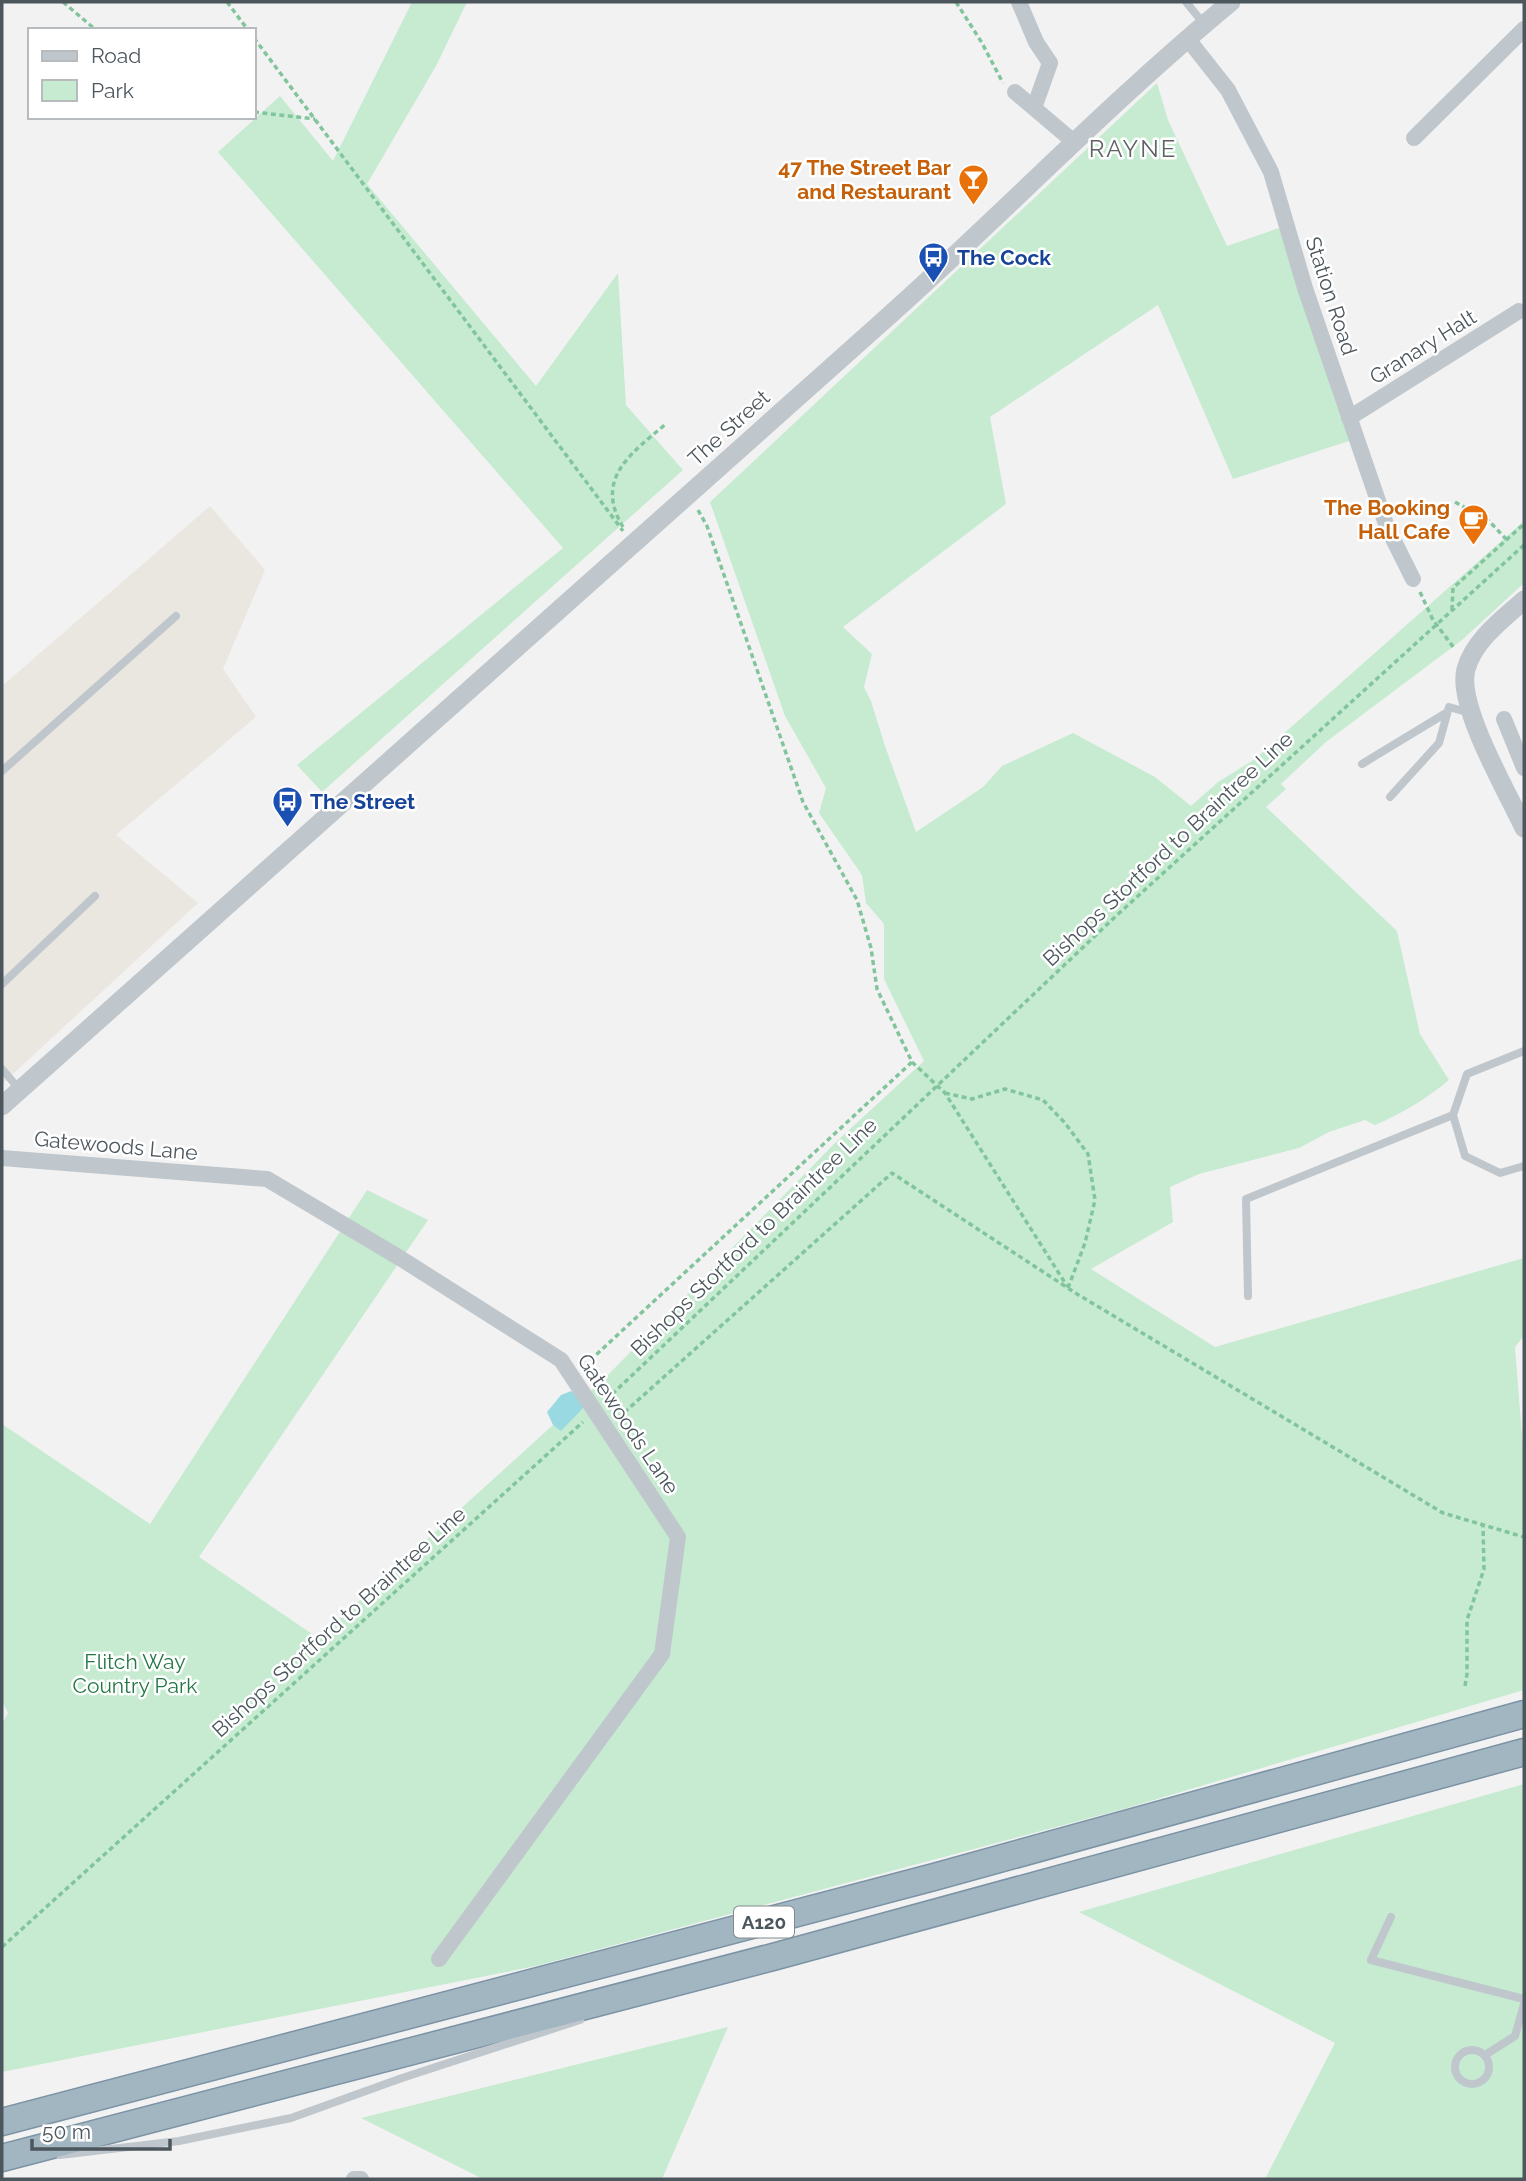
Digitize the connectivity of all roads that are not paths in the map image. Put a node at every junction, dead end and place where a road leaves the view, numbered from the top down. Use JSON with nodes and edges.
{"nodes":[{"id":1,"x":1019,"y":2,"type":"edge"},
{"id":2,"x":1186,"y":2,"type":"edge"},
{"id":3,"x":1231,"y":2,"type":"edge"},
{"id":4,"x":1204,"y":24,"type":"junction"},
{"id":5,"x":1524,"y":29,"type":"edge"},
{"id":6,"x":1187,"y":38,"type":"junction"},
{"id":7,"x":1015,"y":92,"type":"road end"},
{"id":8,"x":1034,"y":108,"type":"junction"},
{"id":9,"x":1414,"y":138,"type":"dead end"},
{"id":10,"x":1074,"y":142,"type":"junction"},
{"id":11,"x":1519,"y":311,"type":"dead end"},
{"id":12,"x":1349,"y":418,"type":"junction"},
{"id":13,"x":1413,"y":579,"type":"road end"},
{"id":14,"x":1524,"y":600,"type":"edge"},
{"id":15,"x":176,"y":616,"type":"dead end"},
{"id":16,"x":1446,"y":713,"type":"junction"},
{"id":17,"x":1471,"y":713,"type":"junction"},
{"id":18,"x":1504,"y":719,"type":"dead end"},
{"id":19,"x":1362,"y":764,"type":"dead end"},
{"id":20,"x":1524,"y":768,"type":"edge"},
{"id":21,"x":2,"y":771,"type":"edge"},
{"id":22,"x":1390,"y":797,"type":"dead end"},
{"id":23,"x":1524,"y":825,"type":"edge"},
{"id":24,"x":95,"y":896,"type":"dead end"},
{"id":25,"x":2,"y":984,"type":"edge"},
{"id":26,"x":1524,"y":1052,"type":"edge"},
{"id":27,"x":2,"y":1069,"type":"edge"},
{"id":28,"x":20,"y":1090,"type":"junction"},
{"id":29,"x":2,"y":1107,"type":"edge"},
{"id":30,"x":1453,"y":1115,"type":"junction"},
{"id":31,"x":2,"y":1158,"type":"edge"},
{"id":32,"x":1524,"y":1167,"type":"edge"},
{"id":33,"x":1248,"y":1296,"type":"dead end"},
{"id":34,"x":1524,"y":1714,"type":"edge"},
{"id":35,"x":1524,"y":1752,"type":"edge"},
{"id":36,"x":1391,"y":1917,"type":"dead end"},
{"id":37,"x":773,"y":1957,"type":"junction"},
{"id":38,"x":439,"y":1959,"type":"dead end"},
{"id":39,"x":1524,"y":1999,"type":"edge"},
{"id":40,"x":1524,"y":2004,"type":"edge"},
{"id":41,"x":627,"y":2005,"type":"dead end"},
{"id":42,"x":587,"y":2018,"type":"dead end"},
{"id":43,"x":1485,"y":2055,"type":"junction"},
{"id":44,"x":2,"y":2122,"type":"edge"},
{"id":45,"x":56,"y":2155,"type":"dead end"},
{"id":46,"x":43,"y":2157,"type":"dead end"},
{"id":47,"x":2,"y":2160,"type":"edge"},
{"id":48,"x":354,"y":2179,"type":"edge"},
{"id":49,"x":361,"y":2179,"type":"edge"}],
"edges":[{"from":1,"to":8,"type":"street"},
{"from":2,"to":4,"type":"lane"},
{"from":3,"to":4,"type":"street","name":"The Street"},
{"from":4,"to":6,"type":"street","name":"The Street"},
{"from":5,"to":9,"type":"street"},
{"from":6,"to":10,"type":"street","name":"The Street"},
{"from":6,"to":12,"type":"street","name":"Station Road"},
{"from":7,"to":8,"type":"street"},
{"from":8,"to":10,"type":"street"},
{"from":10,"to":28,"type":"street","name":"The Street"},
{"from":11,"to":12,"type":"street","name":"Granary Halt"},
{"from":12,"to":13,"type":"street","name":"Station Road"},
{"from":14,"to":17,"type":"street"},
{"from":15,"to":21,"type":"lane"},
{"from":16,"to":17,"type":"lane"},
{"from":16,"to":19,"type":"lane"},
{"from":16,"to":22,"type":"lane"},
{"from":17,"to":23,"type":"street"},
{"from":18,"to":20,"type":"street"},
{"from":24,"to":25,"type":"lane"},
{"from":26,"to":30,"type":"lane"},
{"from":27,"to":28,"type":"lane"},
{"from":28,"to":29,"type":"street","name":"The Street"},
{"from":30,"to":32,"type":"lane"},
{"from":30,"to":33,"type":"lane"},
{"from":31,"to":38,"type":"street","name":"Gatewoods Lane"},
{"from":34,"to":44,"type":"highway","number":"A120"},
{"from":35,"to":37,"type":"highway","number":"A120"},
{"from":36,"to":39,"type":"lane"},
{"from":37,"to":41,"type":"lane"},
{"from":37,"to":47,"type":"highway","number":"A120"},
{"from":40,"to":43,"type":"lane"},
{"from":42,"to":45,"type":"lane"},
{"from":43,"to":43,"type":"lane"},
{"from":46,"to":47,"type":"lane"},
{"from":48,"to":49,"type":"street"}]}
